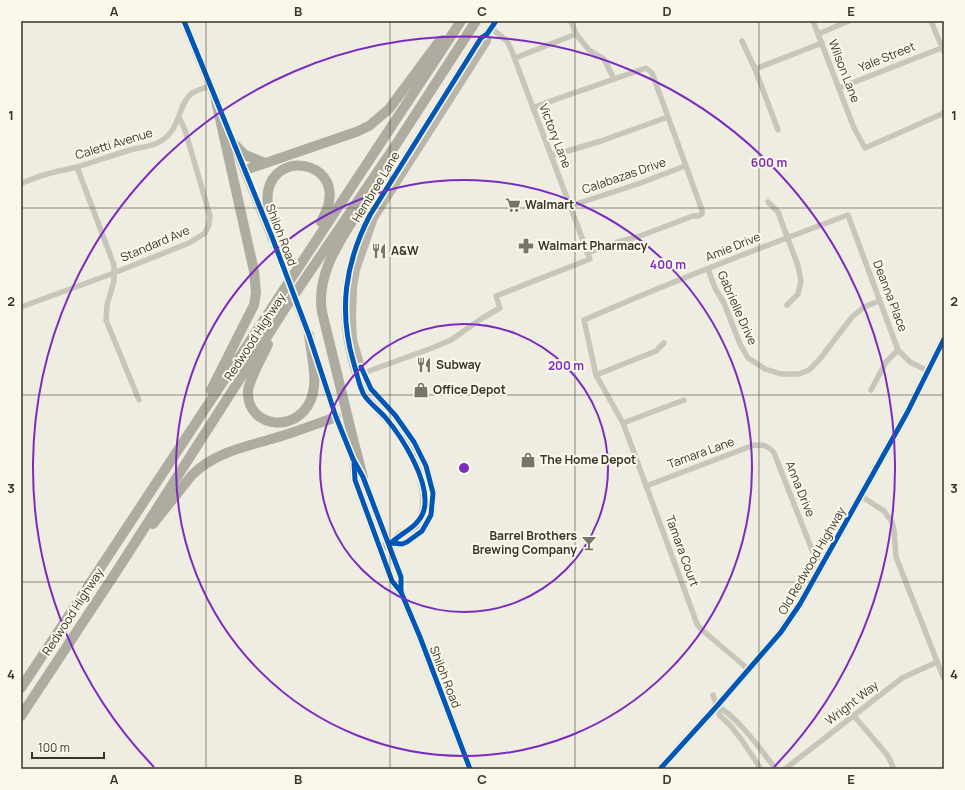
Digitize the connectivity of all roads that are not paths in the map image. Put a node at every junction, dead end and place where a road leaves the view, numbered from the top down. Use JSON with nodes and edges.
{"nodes":[{"id":1,"x":184,"y":21,"type":"edge"},
{"id":2,"x":461,"y":21,"type":"edge"},
{"id":3,"x":476,"y":21,"type":"edge"},
{"id":4,"x":496,"y":21,"type":"edge"},
{"id":5,"x":571,"y":21,"type":"edge"},
{"id":6,"x":813,"y":21,"type":"edge"},
{"id":7,"x":849,"y":21,"type":"edge"},
{"id":8,"x":931,"y":21,"type":"edge"},
{"id":9,"x":489,"y":31,"type":"junction"},
{"id":10,"x":576,"y":34,"type":"junction"},
{"id":11,"x":818,"y":34,"type":"junction"},
{"id":12,"x":451,"y":35,"type":"junction"},
{"id":13,"x":742,"y":42,"type":"dead end"},
{"id":14,"x":822,"y":43,"type":"junction"},
{"id":15,"x":943,"y":49,"type":"edge"},
{"id":16,"x":515,"y":58,"type":"junction"},
{"id":17,"x":755,"y":69,"type":"junction"},
{"id":18,"x":614,"y":79,"type":"junction"},
{"id":19,"x":210,"y":86,"type":"junction"},
{"id":20,"x":839,"y":88,"type":"junction"},
{"id":21,"x":216,"y":101,"type":"junction"},
{"id":22,"x":533,"y":108,"type":"junction"},
{"id":23,"x":944,"y":113,"type":"edge"},
{"id":24,"x":179,"y":117,"type":"junction"},
{"id":25,"x":668,"y":117,"type":"junction"},
{"id":26,"x":778,"y":130,"type":"dead end"},
{"id":27,"x":234,"y":144,"type":"junction"},
{"id":28,"x":395,"y":146,"type":"junction"},
{"id":29,"x":551,"y":156,"type":"junction"},
{"id":30,"x":265,"y":163,"type":"junction"},
{"id":31,"x":685,"y":166,"type":"junction"},
{"id":32,"x":77,"y":167,"type":"junction"},
{"id":33,"x":245,"y":170,"type":"junction"},
{"id":34,"x":21,"y":183,"type":"edge"},
{"id":35,"x":768,"y":202,"type":"dead end"},
{"id":36,"x":570,"y":206,"type":"junction"},
{"id":37,"x":848,"y":215,"type":"joint"},
{"id":38,"x":272,"y":237,"type":"junction"},
{"id":39,"x":788,"y":237,"type":"junction"},
{"id":40,"x":587,"y":252,"type":"junction"},
{"id":41,"x":298,"y":266,"type":"junction"},
{"id":42,"x":708,"y":269,"type":"junction"},
{"id":43,"x":114,"y":273,"type":"junction"},
{"id":44,"x":879,"y":301,"type":"junction"},
{"id":45,"x":787,"y":305,"type":"dead end"},
{"id":46,"x":286,"y":306,"type":"junction"},
{"id":47,"x":21,"y":307,"type":"edge"},
{"id":48,"x":584,"y":320,"type":"joint"},
{"id":49,"x":309,"y":335,"type":"junction"},
{"id":50,"x":944,"y":339,"type":"edge"},
{"id":51,"x":664,"y":343,"type":"dead end"},
{"id":52,"x":898,"y":350,"type":"junction"},
{"id":53,"x":928,"y":371,"type":"junction"},
{"id":54,"x":360,"y":375,"type":"junction"},
{"id":55,"x":596,"y":375,"type":"junction"},
{"id":56,"x":871,"y":390,"type":"dead end"},
{"id":57,"x":139,"y":400,"type":"dead end"},
{"id":58,"x":684,"y":400,"type":"dead end"},
{"id":59,"x":336,"y":417,"type":"junction"},
{"id":60,"x":385,"y":417,"type":"junction"},
{"id":61,"x":623,"y":423,"type":"junction"},
{"id":62,"x":188,"y":434,"type":"junction"},
{"id":63,"x":414,"y":442,"type":"junction"},
{"id":64,"x":765,"y":445,"type":"joint"},
{"id":65,"x":353,"y":459,"type":"junction"},
{"id":66,"x":363,"y":477,"type":"junction"},
{"id":67,"x":646,"y":486,"type":"junction"},
{"id":68,"x":861,"y":496,"type":"junction"},
{"id":69,"x":387,"y":545,"type":"junction"},
{"id":70,"x":824,"y":561,"type":"junction"},
{"id":71,"x":120,"y":566,"type":"junction"},
{"id":72,"x":937,"y":662,"type":"junction"},
{"id":73,"x":748,"y":669,"type":"junction"},
{"id":74,"x":944,"y":679,"type":"edge"},
{"id":75,"x":21,"y":688,"type":"edge"},
{"id":76,"x":713,"y":695,"type":"dead end"},
{"id":77,"x":717,"y":706,"type":"junction"},
{"id":78,"x":21,"y":716,"type":"edge"},
{"id":79,"x":854,"y":716,"type":"junction"},
{"id":80,"x":470,"y":769,"type":"edge"},
{"id":81,"x":660,"y":769,"type":"edge"},
{"id":82,"x":761,"y":769,"type":"edge"},
{"id":83,"x":776,"y":769,"type":"edge"},
{"id":84,"x":785,"y":769,"type":"edge"},
{"id":85,"x":894,"y":769,"type":"edge"}],
"edges":[{"from":1,"to":19,"type":"main road","name":"Shiloh Road"},
{"from":2,"to":12,"type":"highway","name":"Redwood Highway"},
{"from":3,"to":28,"type":"highway","name":"Redwood Highway"},
{"from":4,"to":9,"type":"main road","name":"Hembree Lane"},
{"from":5,"to":10,"type":"street"},
{"from":6,"to":11,"type":"street","name":"Wilson Lane"},
{"from":7,"to":11,"type":"street"},
{"from":8,"to":15,"type":"street"},
{"from":9,"to":16,"type":"street","name":"Victory Lane"},
{"from":9,"to":54,"type":"main road","name":"Hembree Lane"},
{"from":10,"to":16,"type":"street"},
{"from":10,"to":18,"type":"street"},
{"from":11,"to":14,"type":"street","name":"Wilson Lane"},
{"from":12,"to":30,"type":"highway"},
{"from":12,"to":41,"type":"highway","name":"Redwood Highway"},
{"from":13,"to":17,"type":"street"},
{"from":14,"to":17,"type":"street"},
{"from":14,"to":20,"type":"street","name":"Wilson Lane"},
{"from":15,"to":20,"type":"street","name":"Yale Street"},
{"from":16,"to":22,"type":"street","name":"Victory Lane"},
{"from":17,"to":26,"type":"street"},
{"from":18,"to":22,"type":"street"},
{"from":18,"to":25,"type":"street"},
{"from":19,"to":21,"type":"main road","name":"Shiloh Road"},
{"from":19,"to":24,"type":"street","name":"Caletti Avenue"},
{"from":20,"to":23,"type":"street","name":"Wilson Lane"},
{"from":21,"to":27,"type":"main road","name":"Shiloh Road"},
{"from":21,"to":62,"type":"highway"},
{"from":22,"to":29,"type":"street","name":"Victory Lane"},
{"from":24,"to":32,"type":"street","name":"Caletti Avenue"},
{"from":24,"to":43,"type":"street","name":"Standard Ave"},
{"from":25,"to":29,"type":"street"},
{"from":25,"to":31,"type":"street"},
{"from":27,"to":30,"type":"highway"},
{"from":27,"to":33,"type":"main road","name":"Shiloh Road"},
{"from":28,"to":46,"type":"highway","name":"Redwood Highway"},
{"from":28,"to":66,"type":"highway"},
{"from":29,"to":36,"type":"street","name":"Victory Lane"},
{"from":30,"to":33,"type":"highway"},
{"from":31,"to":36,"type":"street","name":"Calabazas Drive"},
{"from":31,"to":40,"type":"street"},
{"from":32,"to":34,"type":"street","name":"Caletti Avenue"},
{"from":32,"to":43,"type":"street"},
{"from":33,"to":38,"type":"main road","name":"Shiloh Road"},
{"from":35,"to":39,"type":"street"},
{"from":36,"to":40,"type":"street","name":"Victory Lane"},
{"from":37,"to":39,"type":"street","name":"Amie Drive"},
{"from":37,"to":44,"type":"street","name":"Deanna Place"},
{"from":38,"to":41,"type":"highway"},
{"from":38,"to":49,"type":"main road","name":"Shiloh Road","bridge":true},
{"from":39,"to":42,"type":"street","name":"Amie Drive"},
{"from":39,"to":45,"type":"street"},
{"from":40,"to":54,"type":"street","name":"Victory Lane"},
{"from":41,"to":62,"type":"highway","name":"Redwood Highway"},
{"from":42,"to":44,"type":"street","name":"Gabrielle Drive"},
{"from":42,"to":48,"type":"street","name":"Amie Drive"},
{"from":43,"to":47,"type":"street","name":"Standard Ave"},
{"from":43,"to":57,"type":"street"},
{"from":44,"to":52,"type":"street","name":"Deanna Place"},
{"from":46,"to":49,"type":"highway"},
{"from":46,"to":71,"type":"highway","name":"Redwood Highway"},
{"from":48,"to":55,"type":"street","name":"Tamara Court"},
{"from":49,"to":59,"type":"main road","name":"Shiloh Road"},
{"from":50,"to":53,"type":"main road","name":"Old Redwood Highway"},
{"from":51,"to":55,"type":"street"},
{"from":52,"to":53,"type":"street","name":"Deanna Place"},
{"from":52,"to":56,"type":"street"},
{"from":53,"to":68,"type":"main road","name":"Old Redwood Highway"},
{"from":54,"to":60,"type":"main road","name":"Hembree Lane"},
{"from":54,"to":63,"type":"main road","name":"Hembree Lane"},
{"from":55,"to":61,"type":"street","name":"Tamara Court"},
{"from":58,"to":61,"type":"street"},
{"from":59,"to":65,"type":"main road","name":"Shiloh Road"},
{"from":59,"to":71,"type":"highway"},
{"from":60,"to":63,"type":"main road"},
{"from":60,"to":69,"type":"main road","name":"Hembree Lane"},
{"from":61,"to":67,"type":"street","name":"Tamara Court"},
{"from":62,"to":75,"type":"highway","name":"Redwood Highway"},
{"from":63,"to":69,"type":"main road","name":"Hembree Lane"},
{"from":64,"to":67,"type":"street","name":"Tamara Lane"},
{"from":64,"to":70,"type":"street","name":"Anna Drive"},
{"from":65,"to":66,"type":"main road","name":"Shiloh Road"},
{"from":65,"to":69,"type":"main road","name":"Shiloh Road"},
{"from":66,"to":69,"type":"main road","name":"Shiloh Road"},
{"from":67,"to":73,"type":"street","name":"Tamara Court"},
{"from":68,"to":70,"type":"main road","name":"Old Redwood Highway"},
{"from":68,"to":72,"type":"street"},
{"from":69,"to":80,"type":"main road","name":"Shiloh Road"},
{"from":70,"to":73,"type":"main road","name":"Old Redwood Highway"},
{"from":71,"to":78,"type":"highway","name":"Redwood Highway"},
{"from":72,"to":74,"type":"street"},
{"from":72,"to":79,"type":"street","name":"Wright Way"},
{"from":73,"to":77,"type":"main road","name":"Old Redwood Highway"},
{"from":76,"to":77,"type":"street"},
{"from":77,"to":81,"type":"main road","name":"Old Redwood Highway"},
{"from":77,"to":82,"type":"street"},
{"from":77,"to":83,"type":"street"},
{"from":79,"to":84,"type":"street","name":"Wright Way"},
{"from":79,"to":85,"type":"street"}]}
